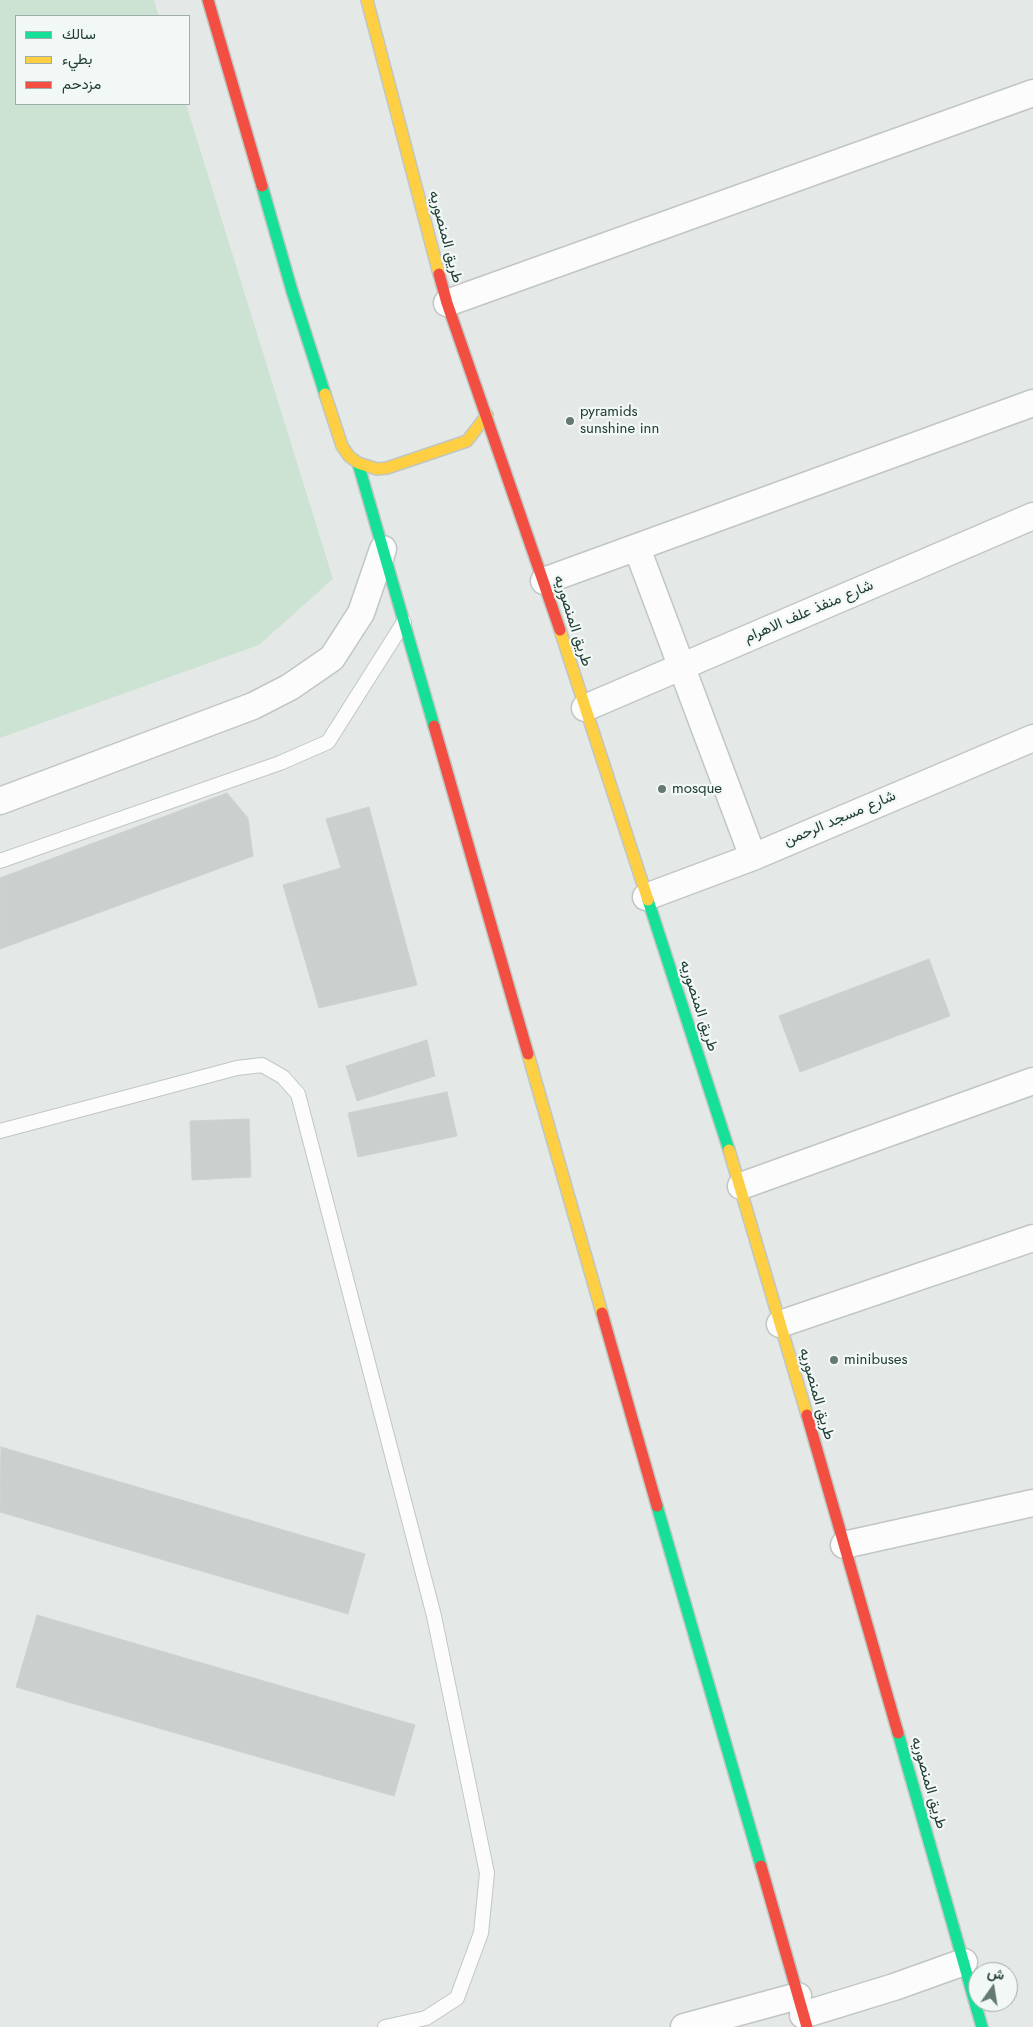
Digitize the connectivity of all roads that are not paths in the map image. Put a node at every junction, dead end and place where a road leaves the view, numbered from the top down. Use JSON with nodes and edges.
{"nodes":[{"id":1,"x":208,"y":0,"type":"edge"},
{"id":2,"x":367,"y":0,"type":"edge"},
{"id":3,"x":1033,"y":93,"type":"edge"},
{"id":4,"x":448,"y":303,"type":"junction"},
{"id":5,"x":1033,"y":403,"type":"edge"},
{"id":6,"x":487,"y":415,"type":"junction"},
{"id":7,"x":358,"y":463,"type":"junction"},
{"id":8,"x":1033,"y":516,"type":"edge"},
{"id":9,"x":637,"y":548,"type":"junction"},
{"id":10,"x":383,"y":549,"type":"junction"},
{"id":11,"x":544,"y":581,"type":"junction"},
{"id":12,"x":404,"y":621,"type":"junction"},
{"id":13,"x":680,"y":668,"type":"junction"},
{"id":14,"x":585,"y":708,"type":"junction"},
{"id":15,"x":1033,"y":738,"type":"edge"},
{"id":16,"x":0,"y":801,"type":"edge"},
{"id":17,"x":752,"y":857,"type":"junction"},
{"id":18,"x":0,"y":861,"type":"edge"},
{"id":19,"x":646,"y":897,"type":"junction"},
{"id":20,"x":1033,"y":1081,"type":"edge"},
{"id":21,"x":0,"y":1131,"type":"edge"},
{"id":22,"x":742,"y":1186,"type":"junction"},
{"id":23,"x":1033,"y":1238,"type":"edge"},
{"id":24,"x":780,"y":1324,"type":"junction"},
{"id":25,"x":1033,"y":1503,"type":"edge"},
{"id":26,"x":844,"y":1545,"type":"junction"},
{"id":27,"x":964,"y":1962,"type":"junction"},
{"id":28,"x":803,"y":2012,"type":"edge"},
{"id":29,"x":385,"y":2027,"type":"edge"},
{"id":30,"x":684,"y":2027,"type":"edge"},
{"id":31,"x":982,"y":2027,"type":"edge"}],
"edges":[{"from":1,"to":7,"type":"main road"},
{"from":2,"to":4,"type":"main road","name":"طريق المنصوريه"},
{"from":3,"to":4,"type":"street"},
{"from":4,"to":6,"type":"main road","name":"طريق المنصوريه"},
{"from":5,"to":9,"type":"street"},
{"from":6,"to":7,"type":"main road"},
{"from":6,"to":11,"type":"main road","name":"طريق المنصوريه"},
{"from":7,"to":10,"type":"main road"},
{"from":8,"to":13,"type":"street","name":"شارع منفذ علف الاهرام"},
{"from":9,"to":11,"type":"street"},
{"from":9,"to":13,"type":"street"},
{"from":10,"to":12,"type":"main road"},
{"from":10,"to":16,"type":"street"},
{"from":11,"to":14,"type":"main road","name":"طريق المنصوريه"},
{"from":12,"to":18,"type":"lane"},
{"from":12,"to":28,"type":"main road"},
{"from":13,"to":14,"type":"street","name":"شارع منفذ علف الاهرام"},
{"from":13,"to":17,"type":"street"},
{"from":14,"to":19,"type":"main road","name":"طريق المنصوريه"},
{"from":15,"to":17,"type":"street","name":"شارع مسجد الرحمن"},
{"from":17,"to":19,"type":"street","name":"شارع مسجد الرحمن"},
{"from":19,"to":22,"type":"main road","name":"طريق المنصوريه"},
{"from":20,"to":22,"type":"street"},
{"from":21,"to":29,"type":"lane"},
{"from":22,"to":24,"type":"main road","name":"طريق المنصوريه"},
{"from":23,"to":24,"type":"street"},
{"from":24,"to":26,"type":"main road","name":"طريق المنصوريه"},
{"from":25,"to":26,"type":"street"},
{"from":26,"to":27,"type":"main road","name":"طريق المنصوريه"},
{"from":27,"to":28,"type":"street"},
{"from":27,"to":31,"type":"main road","name":"طريق المنصوريه"},
{"from":28,"to":30,"type":"street"}]}
